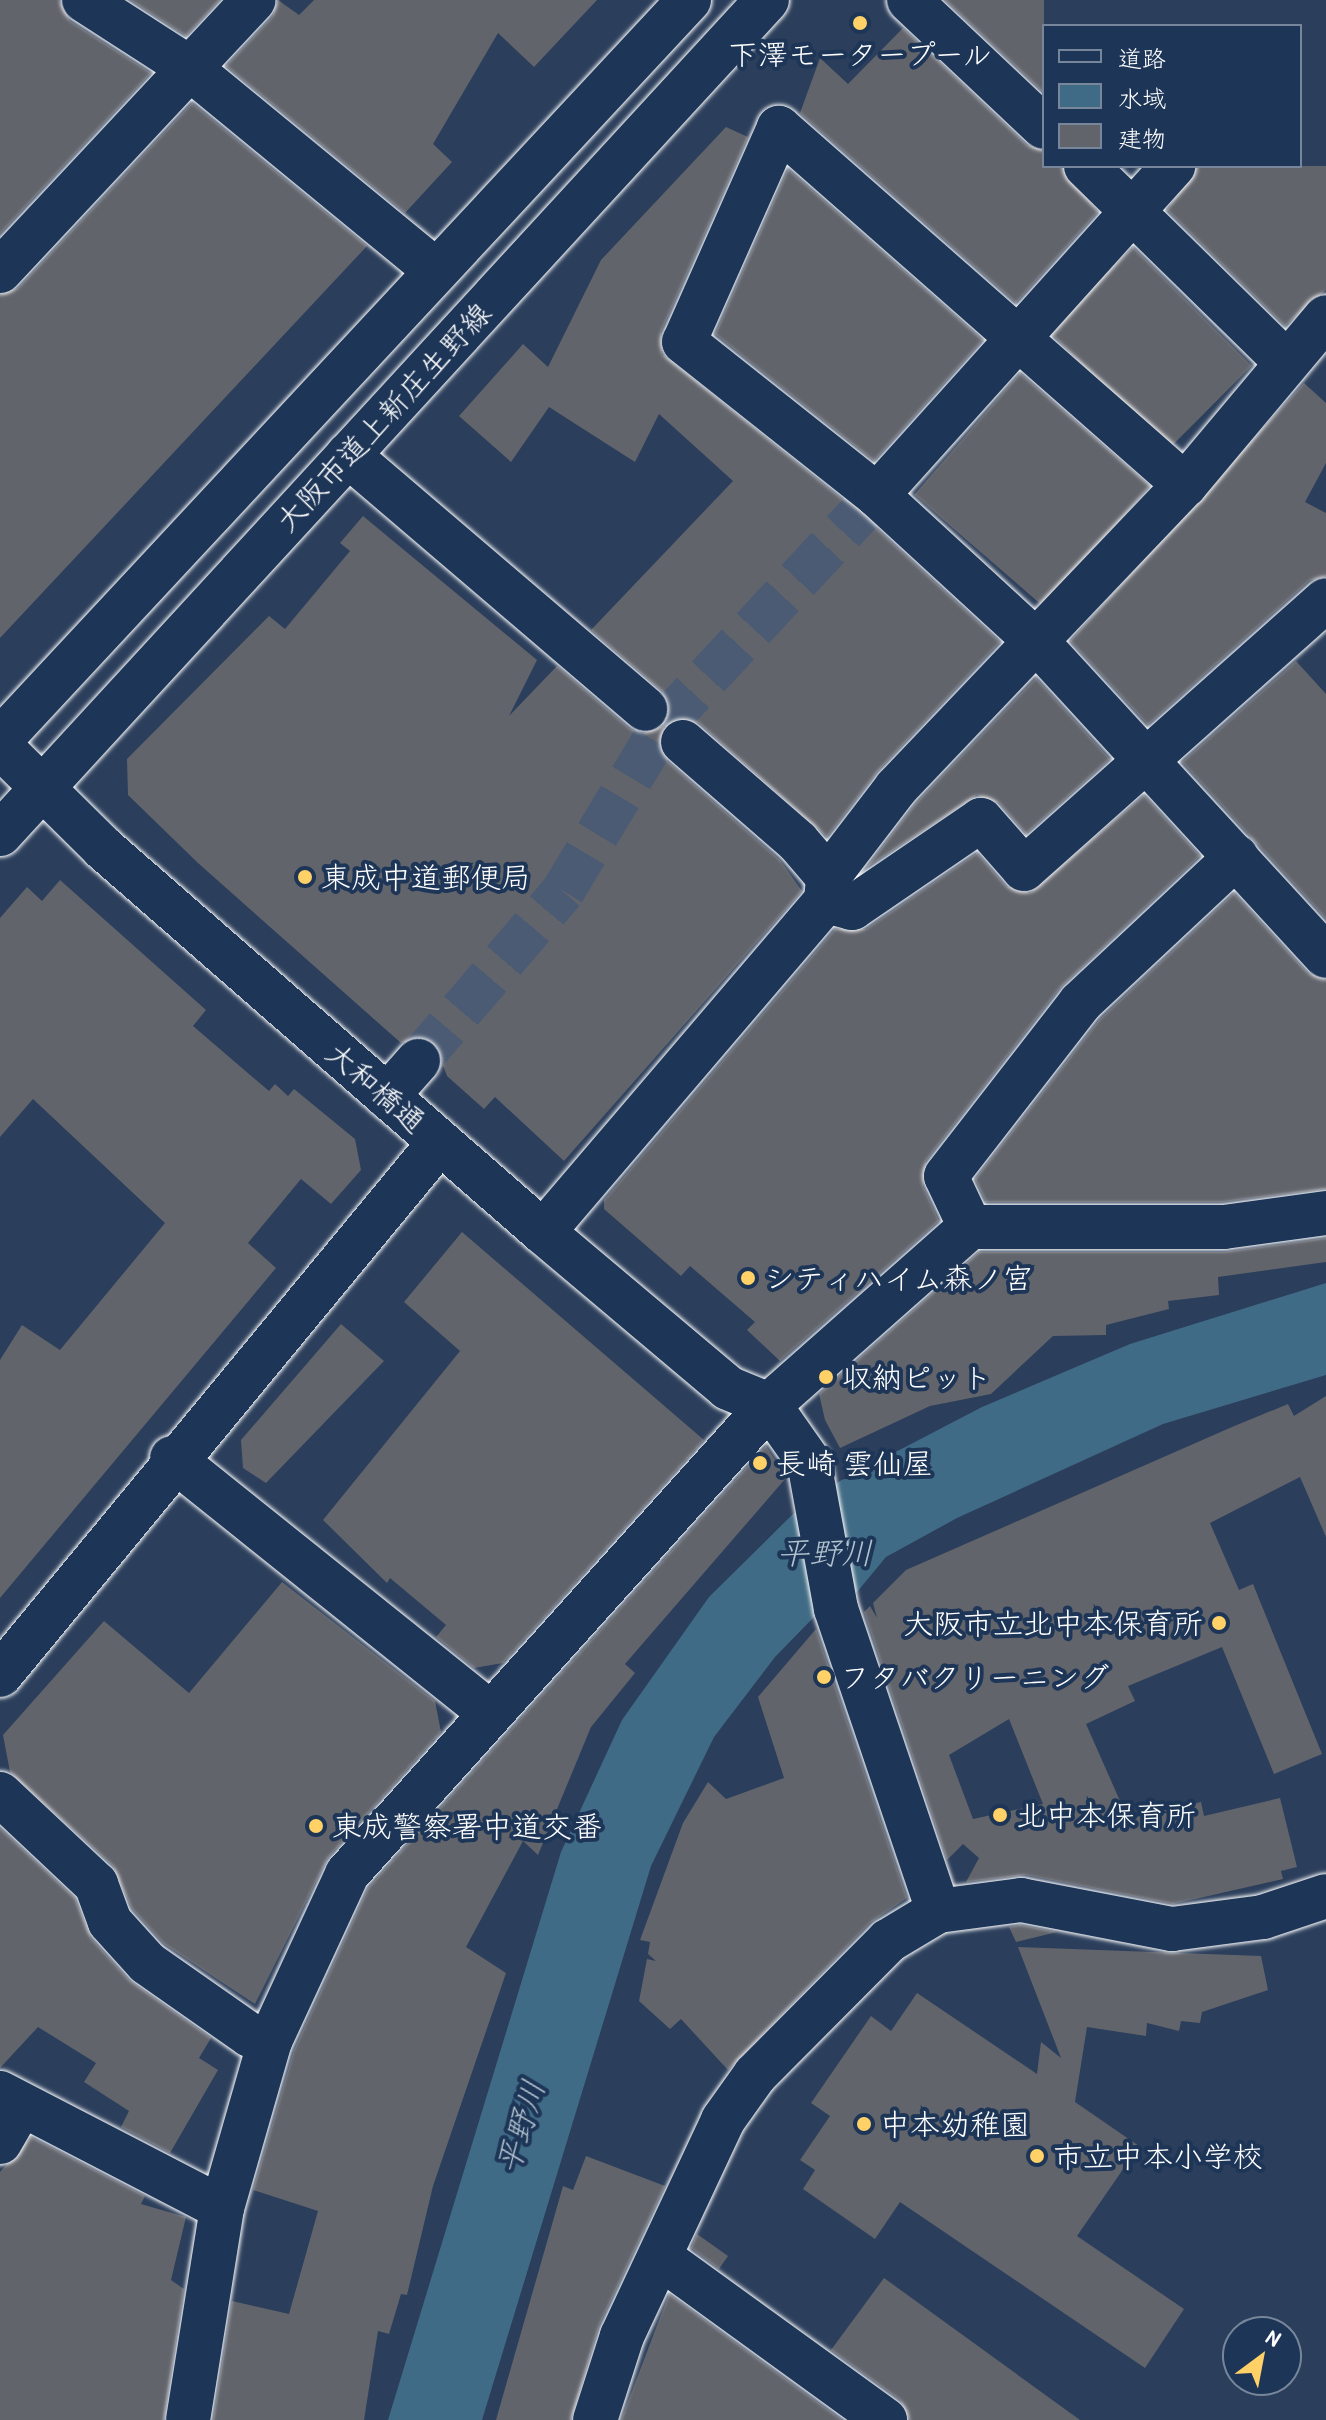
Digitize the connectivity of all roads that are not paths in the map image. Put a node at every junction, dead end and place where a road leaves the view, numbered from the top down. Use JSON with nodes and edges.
{"nodes":[{"id":1,"x":84,"y":0,"type":"edge"},
{"id":2,"x":254,"y":0,"type":"edge"},
{"id":3,"x":689,"y":0,"type":"edge"},
{"id":4,"x":767,"y":0,"type":"edge"},
{"id":5,"x":909,"y":0,"type":"edge"},
{"id":6,"x":188,"y":67,"type":"junction"},
{"id":7,"x":1042,"y":125,"type":"edge"},
{"id":8,"x":1088,"y":168,"type":"edge"},
{"id":9,"x":1171,"y":168,"type":"edge"},
{"id":10,"x":1132,"y":210,"type":"junction"},
{"id":11,"x":433,"y":268,"type":"junction"},
{"id":12,"x":0,"y":271,"type":"edge"},
{"id":13,"x":1326,"y":317,"type":"edge"},
{"id":14,"x":1016,"y":337,"type":"junction"},
{"id":15,"x":1285,"y":361,"type":"junction"},
{"id":16,"x":348,"y":455,"type":"junction"},
{"id":17,"x":1185,"y":485,"type":"junction"},
{"id":18,"x":877,"y":495,"type":"junction"},
{"id":19,"x":1326,"y":600,"type":"edge"},
{"id":20,"x":1038,"y":643,"type":"junction"},
{"id":21,"x":645,"y":709,"type":"dead end"},
{"id":22,"x":0,"y":740,"type":"edge"},
{"id":23,"x":683,"y":742,"type":"dead end"},
{"id":24,"x":0,"y":746,"type":"edge"},
{"id":25,"x":1148,"y":761,"type":"junction"},
{"id":26,"x":41,"y":786,"type":"junction"},
{"id":27,"x":0,"y":834,"type":"edge"},
{"id":28,"x":1236,"y":857,"type":"junction"},
{"id":29,"x":827,"y":889,"type":"junction"},
{"id":30,"x":1326,"y":956,"type":"edge"},
{"id":31,"x":418,"y":1061,"type":"tunnel mouth"},
{"id":32,"x":387,"y":1096,"type":"junction"},
{"id":33,"x":440,"y":1142,"type":"junction"},
{"id":34,"x":1326,"y":1213,"type":"edge"},
{"id":35,"x":970,"y":1227,"type":"junction"},
{"id":36,"x":543,"y":1232,"type":"junction"},
{"id":37,"x":769,"y":1405,"type":"junction"},
{"id":38,"x":172,"y":1458,"type":"junction"},
{"id":39,"x":0,"y":1675,"type":"edge"},
{"id":40,"x":489,"y":1712,"type":"junction"},
{"id":41,"x":0,"y":1794,"type":"edge"},
{"id":42,"x":1326,"y":1896,"type":"edge"},
{"id":43,"x":938,"y":1911,"type":"junction"},
{"id":44,"x":270,"y":2041,"type":"junction"},
{"id":45,"x":6,"y":2115,"type":"edge"},
{"id":46,"x":222,"y":2208,"type":"junction"},
{"id":47,"x":664,"y":2260,"type":"junction"},
{"id":48,"x":188,"y":2420,"type":"edge"},
{"id":49,"x":595,"y":2420,"type":"edge"},
{"id":50,"x":885,"y":2420,"type":"edge"}],
"edges":[{"from":1,"to":6,"type":"street"},
{"from":2,"to":6,"type":"street"},
{"from":3,"to":11,"type":"street"},
{"from":4,"to":16,"type":"street","name":"大阪市道上新庄生野線"},
{"from":5,"to":7,"type":"street"},
{"from":6,"to":11,"type":"street"},
{"from":6,"to":12,"type":"street"},
{"from":8,"to":10,"type":"street"},
{"from":9,"to":10,"type":"street"},
{"from":10,"to":14,"type":"street"},
{"from":10,"to":15,"type":"street"},
{"from":11,"to":22,"type":"street"},
{"from":13,"to":15,"type":"street"},
{"from":14,"to":17,"type":"street"},
{"from":14,"to":18,"type":"street"},
{"from":14,"to":18,"type":"street"},
{"from":15,"to":17,"type":"street"},
{"from":16,"to":21,"type":"street"},
{"from":16,"to":26,"type":"street","name":"大阪市道上新庄生野線"},
{"from":17,"to":20,"type":"street"},
{"from":18,"to":20,"type":"street"},
{"from":19,"to":25,"type":"street"},
{"from":20,"to":25,"type":"street"},
{"from":20,"to":29,"type":"street"},
{"from":23,"to":29,"type":"street"},
{"from":24,"to":26,"type":"street","name":"大和橋通"},
{"from":25,"to":28,"type":"street"},
{"from":25,"to":29,"type":"street"},
{"from":26,"to":27,"type":"street","name":"大阪市道上新庄生野線"},
{"from":26,"to":32,"type":"street","name":"大和橋通"},
{"from":28,"to":30,"type":"street"},
{"from":28,"to":35,"type":"street"},
{"from":29,"to":36,"type":"street"},
{"from":31,"to":32,"type":"street"},
{"from":32,"to":33,"type":"street","name":"大和橋通"},
{"from":33,"to":36,"type":"street","name":"大和橋通"},
{"from":33,"to":38,"type":"street"},
{"from":34,"to":35,"type":"street"},
{"from":35,"to":37,"type":"street"},
{"from":36,"to":37,"type":"street","name":"大和橋通"},
{"from":37,"to":40,"type":"street"},
{"from":37,"to":43,"type":"street"},
{"from":38,"to":39,"type":"street"},
{"from":38,"to":40,"type":"street"},
{"from":40,"to":44,"type":"street"},
{"from":41,"to":44,"type":"street"},
{"from":42,"to":43,"type":"street"},
{"from":43,"to":47,"type":"street"},
{"from":44,"to":46,"type":"street"},
{"from":45,"to":46,"type":"street"},
{"from":46,"to":48,"type":"street"},
{"from":47,"to":49,"type":"street"},
{"from":47,"to":50,"type":"street"}]}
